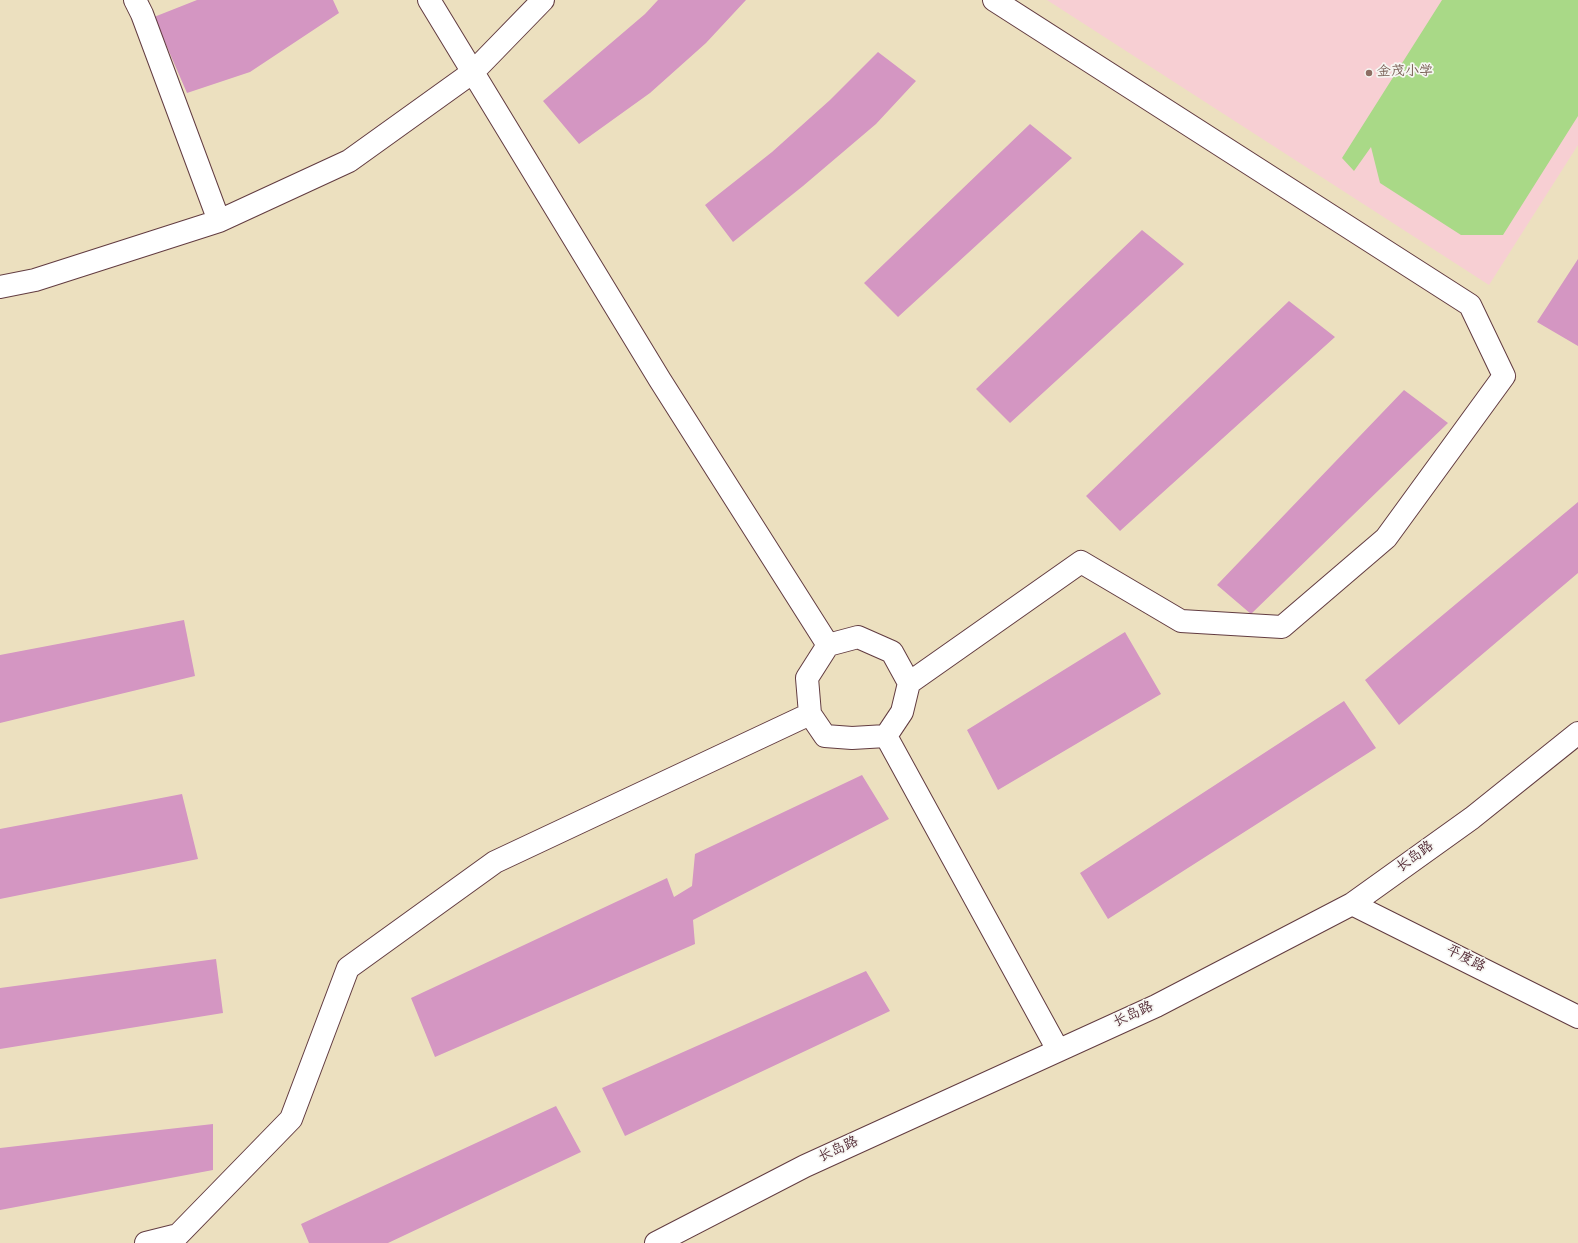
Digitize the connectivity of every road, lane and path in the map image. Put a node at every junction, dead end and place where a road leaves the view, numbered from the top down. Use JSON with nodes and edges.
{"nodes":[{"id":1,"x":135,"y":0,"type":"edge"},
{"id":2,"x":429,"y":0,"type":"edge"},
{"id":3,"x":543,"y":0,"type":"edge"},
{"id":4,"x":994,"y":0,"type":"edge"},
{"id":5,"x":473,"y":72,"type":"junction"},
{"id":6,"x":219,"y":221,"type":"junction"},
{"id":7,"x":0,"y":287,"type":"edge"},
{"id":8,"x":828,"y":645,"type":"junction"},
{"id":9,"x":909,"y":683,"type":"junction"},
{"id":10,"x":810,"y":714,"type":"junction"},
{"id":11,"x":1578,"y":734,"type":"edge"},
{"id":12,"x":886,"y":736,"type":"junction"},
{"id":13,"x":1352,"y":904,"type":"junction"},
{"id":14,"x":1578,"y":1017,"type":"edge"},
{"id":15,"x":1058,"y":1050,"type":"junction"},
{"id":16,"x":146,"y":1243,"type":"edge"},
{"id":17,"x":656,"y":1243,"type":"edge"}],
"edges":[{"from":1,"to":6,"type":"street"},
{"from":2,"to":5,"type":"street"},
{"from":3,"to":5,"type":"street"},
{"from":4,"to":9,"type":"street"},
{"from":5,"to":6,"type":"street"},
{"from":5,"to":8,"type":"street"},
{"from":6,"to":7,"type":"street"},
{"from":8,"to":9,"type":"street"},
{"from":8,"to":10,"type":"street"},
{"from":9,"to":12,"type":"street"},
{"from":10,"to":12,"type":"street"},
{"from":10,"to":16,"type":"street"},
{"from":11,"to":13,"type":"street","name":"长岛路"},
{"from":12,"to":15,"type":"street"},
{"from":13,"to":14,"type":"street","name":"平度路"},
{"from":13,"to":15,"type":"street","name":"长岛路"},
{"from":15,"to":17,"type":"street","name":"长岛路"}]}
